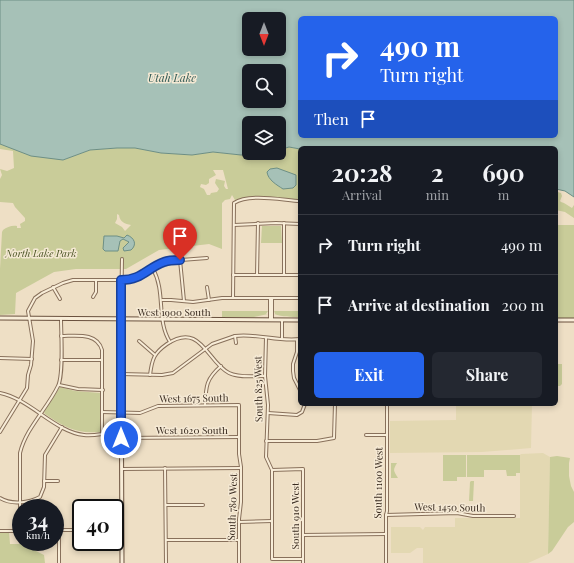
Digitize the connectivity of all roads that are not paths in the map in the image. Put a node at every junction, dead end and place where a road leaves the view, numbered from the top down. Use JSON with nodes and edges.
{"nodes":[{"id":1,"x":298,"y":201,"type":"edge"},
{"id":2,"x":258,"y":223,"type":"junction"},
{"id":3,"x":284,"y":223,"type":"junction"},
{"id":4,"x":234,"y":224,"type":"junction"},
{"id":5,"x":298,"y":224,"type":"edge"},
{"id":6,"x":207,"y":258,"type":"dead end"},
{"id":7,"x":122,"y":259,"type":"dead end"},
{"id":8,"x":180,"y":260,"type":"junction"},
{"id":9,"x":153,"y":269,"type":"junction"},
{"id":10,"x":233,"y":275,"type":"junction"},
{"id":11,"x":257,"y":275,"type":"junction"},
{"id":12,"x":284,"y":275,"type":"junction"},
{"id":13,"x":298,"y":275,"type":"edge"},
{"id":14,"x":96,"y":280,"type":"junction"},
{"id":15,"x":121,"y":280,"type":"junction"},
{"id":16,"x":53,"y":287,"type":"junction"},
{"id":17,"x":208,"y":287,"type":"dead end"},
{"id":18,"x":93,"y":297,"type":"dead end"},
{"id":19,"x":233,"y":298,"type":"junction"},
{"id":20,"x":271,"y":298,"type":"junction"},
{"id":21,"x":298,"y":298,"type":"edge"},
{"id":22,"x":60,"y":299,"type":"dead end"},
{"id":23,"x":162,"y":300,"type":"junction"},
{"id":24,"x":209,"y":300,"type":"junction"},
{"id":25,"x":184,"y":301,"type":"junction"},
{"id":26,"x":28,"y":317,"type":"junction"},
{"id":27,"x":61,"y":317,"type":"junction"},
{"id":28,"x":0,"y":318,"type":"edge"},
{"id":29,"x":121,"y":319,"type":"junction"},
{"id":30,"x":163,"y":320,"type":"junction"},
{"id":31,"x":271,"y":320,"type":"junction"},
{"id":32,"x":282,"y":320,"type":"junction"},
{"id":33,"x":298,"y":320,"type":"edge"},
{"id":34,"x":558,"y":320,"type":"edge"},
{"id":35,"x":574,"y":320,"type":"edge"},
{"id":36,"x":61,"y":336,"type":"junction"},
{"id":37,"x":236,"y":336,"type":"junction"},
{"id":38,"x":266,"y":338,"type":"junction"},
{"id":39,"x":282,"y":339,"type":"junction"},
{"id":40,"x":297,"y":340,"type":"joint"},
{"id":41,"x":139,"y":341,"type":"dead end"},
{"id":42,"x":170,"y":342,"type":"junction"},
{"id":43,"x":236,"y":343,"type":"dead end"},
{"id":44,"x":206,"y":348,"type":"junction"},
{"id":45,"x":155,"y":355,"type":"junction"},
{"id":46,"x":0,"y":358,"type":"edge"},
{"id":47,"x":32,"y":359,"type":"junction"},
{"id":48,"x":61,"y":360,"type":"junction"},
{"id":49,"x":102,"y":360,"type":"junction"},
{"id":50,"x":221,"y":366,"type":"junction"},
{"id":51,"x":121,"y":374,"type":"junction"},
{"id":52,"x":150,"y":375,"type":"junction"},
{"id":53,"x":265,"y":376,"type":"junction"},
{"id":54,"x":59,"y":385,"type":"junction"},
{"id":55,"x":298,"y":386,"type":"edge"},
{"id":56,"x":102,"y":390,"type":"junction"},
{"id":57,"x":0,"y":393,"type":"edge"},
{"id":58,"x":19,"y":401,"type":"junction"},
{"id":59,"x":205,"y":405,"type":"junction"},
{"id":60,"x":239,"y":405,"type":"joint"},
{"id":61,"x":304,"y":406,"type":"edge"},
{"id":62,"x":335,"y":406,"type":"edge"},
{"id":63,"x":387,"y":406,"type":"edge"},
{"id":64,"x":102,"y":412,"type":"junction"},
{"id":65,"x":121,"y":412,"type":"junction"},
{"id":66,"x":41,"y":413,"type":"junction"},
{"id":67,"x":268,"y":413,"type":"junction"},
{"id":68,"x":62,"y":427,"type":"junction"},
{"id":69,"x":0,"y":432,"type":"edge"},
{"id":70,"x":366,"y":435,"type":"dead end"},
{"id":71,"x":387,"y":435,"type":"junction"},
{"id":72,"x":121,"y":438,"type":"junction"},
{"id":73,"x":239,"y":438,"type":"junction"},
{"id":74,"x":266,"y":441,"type":"junction"},
{"id":75,"x":165,"y":468,"type":"junction"},
{"id":76,"x":241,"y":468,"type":"junction"},
{"id":77,"x":121,"y":469,"type":"junction"},
{"id":78,"x":272,"y":470,"type":"junction"},
{"id":79,"x":44,"y":481,"type":"junction"},
{"id":80,"x":58,"y":481,"type":"dead end"},
{"id":81,"x":0,"y":498,"type":"edge"},
{"id":82,"x":19,"y":499,"type":"edge"},
{"id":83,"x":36,"y":499,"type":"edge"},
{"id":84,"x":121,"y":499,"type":"edge"},
{"id":85,"x":12,"y":502,"type":"edge"},
{"id":86,"x":165,"y":505,"type":"junction"},
{"id":87,"x":203,"y":505,"type":"dead end"},
{"id":88,"x":386,"y":515,"type":"junction"},
{"id":89,"x":514,"y":516,"type":"dead end"},
{"id":90,"x":272,"y":521,"type":"junction"},
{"id":91,"x":239,"y":522,"type":"junction"},
{"id":92,"x":12,"y":530,"type":"edge"},
{"id":93,"x":0,"y":531,"type":"edge"},
{"id":94,"x":386,"y":534,"type":"junction"},
{"id":95,"x":303,"y":535,"type":"junction"},
{"id":96,"x":165,"y":540,"type":"junction"},
{"id":97,"x":239,"y":540,"type":"junction"},
{"id":98,"x":59,"y":551,"type":"edge"},
{"id":99,"x":122,"y":551,"type":"edge"},
{"id":100,"x":303,"y":559,"type":"junction"},
{"id":101,"x":59,"y":563,"type":"edge"},
{"id":102,"x":122,"y":563,"type":"edge"},
{"id":103,"x":166,"y":563,"type":"edge"},
{"id":104,"x":239,"y":563,"type":"edge"},
{"id":105,"x":303,"y":563,"type":"edge"},
{"id":106,"x":386,"y":563,"type":"edge"}],
"edges":[{"from":1,"to":4,"type":"street"},
{"from":2,"to":3,"type":"street"},
{"from":2,"to":4,"type":"street"},
{"from":2,"to":11,"type":"street"},
{"from":3,"to":5,"type":"street"},
{"from":3,"to":12,"type":"street"},
{"from":4,"to":10,"type":"street"},
{"from":6,"to":8,"type":"street"},
{"from":7,"to":15,"type":"street"},
{"from":8,"to":9,"type":"street"},
{"from":8,"to":25,"type":"street"},
{"from":9,"to":15,"type":"street"},
{"from":9,"to":23,"type":"street"},
{"from":10,"to":11,"type":"street"},
{"from":10,"to":19,"type":"street"},
{"from":11,"to":12,"type":"street"},
{"from":12,"to":13,"type":"street"},
{"from":14,"to":15,"type":"street"},
{"from":14,"to":16,"type":"street"},
{"from":14,"to":18,"type":"street"},
{"from":15,"to":29,"type":"street"},
{"from":16,"to":22,"type":"street"},
{"from":16,"to":26,"type":"street"},
{"from":17,"to":24,"type":"street"},
{"from":19,"to":20,"type":"street"},
{"from":19,"to":24,"type":"street"},
{"from":20,"to":21,"type":"street"},
{"from":20,"to":31,"type":"street"},
{"from":23,"to":25,"type":"street"},
{"from":23,"to":30,"type":"street"},
{"from":24,"to":25,"type":"street"},
{"from":26,"to":27,"type":"street","name":"West 1900 South"},
{"from":26,"to":28,"type":"street","name":"West 1900 South"},
{"from":26,"to":47,"type":"street"},
{"from":27,"to":29,"type":"street","name":"West 1900 South"},
{"from":27,"to":36,"type":"street"},
{"from":29,"to":30,"type":"street","name":"West 1900 South"},
{"from":29,"to":51,"type":"street"},
{"from":30,"to":31,"type":"street","name":"West 1900 South"},
{"from":30,"to":42,"type":"street"},
{"from":31,"to":32,"type":"street","name":"West 1900 South"},
{"from":32,"to":33,"type":"street","name":"West 1900 South"},
{"from":32,"to":39,"type":"street"},
{"from":34,"to":35,"type":"street"},
{"from":36,"to":48,"type":"street"},
{"from":36,"to":49,"type":"street"},
{"from":37,"to":38,"type":"street"},
{"from":37,"to":43,"type":"street"},
{"from":37,"to":44,"type":"street"},
{"from":38,"to":39,"type":"street"},
{"from":38,"to":53,"type":"street","name":"South 825 West"},
{"from":39,"to":40,"type":"street"},
{"from":40,"to":55,"type":"street"},
{"from":41,"to":45,"type":"street"},
{"from":42,"to":44,"type":"street"},
{"from":42,"to":45,"type":"street"},
{"from":44,"to":50,"type":"street"},
{"from":44,"to":52,"type":"street"},
{"from":45,"to":52,"type":"street"},
{"from":46,"to":47,"type":"street"},
{"from":47,"to":58,"type":"street"},
{"from":48,"to":49,"type":"street"},
{"from":48,"to":54,"type":"street"},
{"from":49,"to":56,"type":"street"},
{"from":50,"to":53,"type":"street"},
{"from":50,"to":59,"type":"street"},
{"from":51,"to":52,"type":"street"},
{"from":51,"to":65,"type":"street"},
{"from":53,"to":67,"type":"street","name":"South 825 West"},
{"from":54,"to":56,"type":"street"},
{"from":54,"to":66,"type":"street"},
{"from":56,"to":64,"type":"street"},
{"from":57,"to":58,"type":"street"},
{"from":58,"to":66,"type":"street"},
{"from":58,"to":69,"type":"street"},
{"from":59,"to":60,"type":"street","name":"West 1675 South"},
{"from":59,"to":65,"type":"street","name":"West 1675 South"},
{"from":60,"to":73,"type":"street","name":"South 780 West"},
{"from":61,"to":67,"type":"street"},
{"from":62,"to":74,"type":"street"},
{"from":63,"to":71,"type":"street","name":"South 1100 West"},
{"from":64,"to":65,"type":"street","name":"West 1675 South"},
{"from":64,"to":68,"type":"street"},
{"from":65,"to":72,"type":"street"},
{"from":66,"to":68,"type":"street"},
{"from":66,"to":82,"type":"street"},
{"from":67,"to":74,"type":"street","name":"South 825 West"},
{"from":68,"to":79,"type":"street"},
{"from":70,"to":71,"type":"street"},
{"from":71,"to":88,"type":"street","name":"South 1100 West"},
{"from":72,"to":73,"type":"street","name":"West 1620 South"},
{"from":72,"to":77,"type":"street"},
{"from":73,"to":76,"type":"street","name":"South 780 West"},
{"from":74,"to":78,"type":"street","name":"South 825 West"},
{"from":75,"to":76,"type":"street"},
{"from":75,"to":77,"type":"street"},
{"from":75,"to":86,"type":"street"},
{"from":76,"to":91,"type":"street","name":"South 780 West"},
{"from":77,"to":84,"type":"street"},
{"from":78,"to":90,"type":"street","name":"South 825 West"},
{"from":78,"to":95,"type":"street","name":"South 910 West"},
{"from":79,"to":80,"type":"street"},
{"from":79,"to":83,"type":"street"},
{"from":81,"to":85,"type":"street"},
{"from":86,"to":87,"type":"street"},
{"from":86,"to":96,"type":"street"},
{"from":88,"to":89,"type":"street","name":"West 1450 South"},
{"from":88,"to":94,"type":"street","name":"South 1100 West"},
{"from":90,"to":91,"type":"street"},
{"from":90,"to":100,"type":"street","name":"South 825 West"},
{"from":91,"to":97,"type":"street","name":"South 780 West"},
{"from":92,"to":93,"type":"street"},
{"from":94,"to":95,"type":"street"},
{"from":94,"to":106,"type":"street","name":"South 1100 West"},
{"from":95,"to":100,"type":"street","name":"South 910 West"},
{"from":96,"to":97,"type":"street"},
{"from":96,"to":103,"type":"street"},
{"from":97,"to":104,"type":"street","name":"South 780 West"},
{"from":98,"to":101,"type":"street"},
{"from":99,"to":102,"type":"street"},
{"from":100,"to":105,"type":"street","name":"South 910 West"}]}
